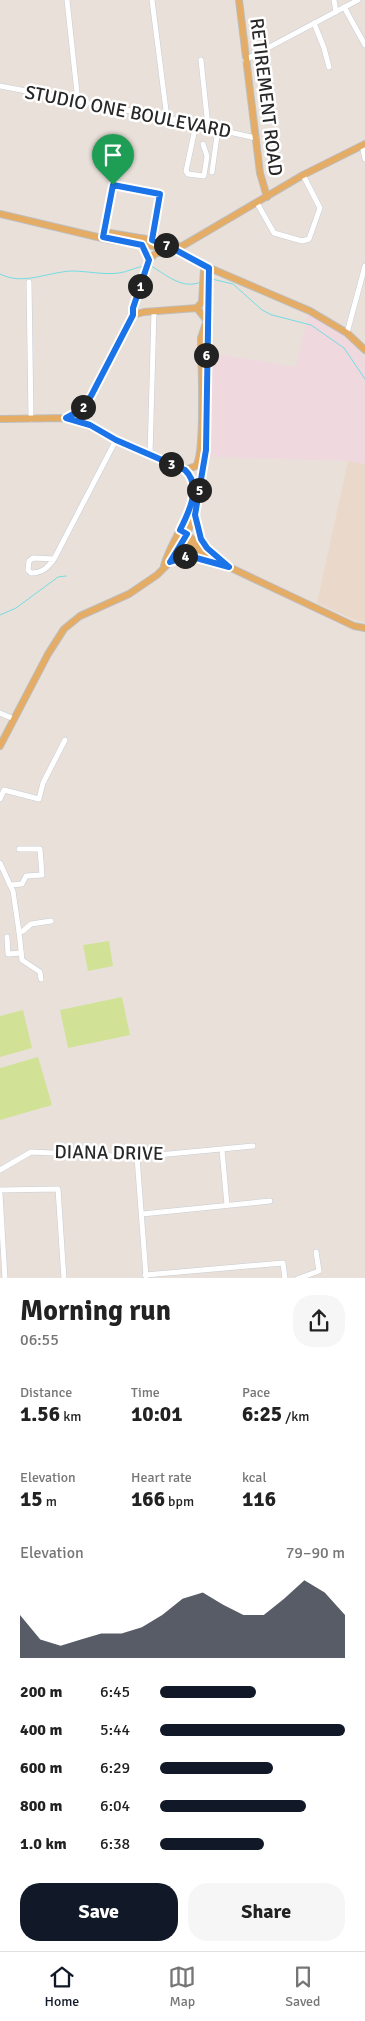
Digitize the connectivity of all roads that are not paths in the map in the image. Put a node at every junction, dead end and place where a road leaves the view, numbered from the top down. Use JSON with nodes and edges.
{"nodes":[{"id":1,"x":67,"y":0,"type":"edge"},
{"id":2,"x":152,"y":0,"type":"edge"},
{"id":3,"x":239,"y":0,"type":"edge"},
{"id":4,"x":334,"y":0,"type":"edge"},
{"id":5,"x":358,"y":0,"type":"edge"},
{"id":6,"x":344,"y":7,"type":"junction"},
{"id":7,"x":336,"y":12,"type":"junction"},
{"id":8,"x":314,"y":23,"type":"junction"},
{"id":9,"x":365,"y":45,"type":"edge"},
{"id":10,"x":201,"y":60,"type":"dead end"},
{"id":11,"x":245,"y":60,"type":"junction"},
{"id":12,"x":329,"y":67,"type":"dead end"},
{"id":13,"x":0,"y":86,"type":"edge"},
{"id":14,"x":78,"y":102,"type":"junction"},
{"id":15,"x":167,"y":118,"type":"junction"},
{"id":16,"x":196,"y":124,"type":"junction"},
{"id":17,"x":208,"y":127,"type":"junction"},
{"id":18,"x":218,"y":129,"type":"junction"},
{"id":19,"x":256,"y":138,"type":"junction"},
{"id":20,"x":203,"y":144,"type":"dead end"},
{"id":21,"x":364,"y":144,"type":"edge"},
{"id":22,"x":365,"y":159,"type":"edge"},
{"id":23,"x":212,"y":172,"type":"dead end"},
{"id":24,"x":304,"y":176,"type":"junction"},
{"id":25,"x":267,"y":197,"type":"junction"},
{"id":26,"x":257,"y":203,"type":"junction"},
{"id":27,"x":0,"y":214,"type":"edge"},
{"id":28,"x":103,"y":237,"type":"junction"},
{"id":29,"x":152,"y":240,"type":"junction"},
{"id":30,"x":142,"y":245,"type":"junction"},
{"id":31,"x":172,"y":248,"type":"junction"},
{"id":32,"x":148,"y":264,"type":"junction"},
{"id":33,"x":365,"y":266,"type":"edge"},
{"id":34,"x":207,"y":267,"type":"junction"},
{"id":35,"x":205,"y":280,"type":"junction"},
{"id":36,"x":29,"y":282,"type":"dead end"},
{"id":37,"x":198,"y":308,"type":"junction"},
{"id":38,"x":154,"y":311,"type":"junction"},
{"id":39,"x":133,"y":315,"type":"junction"},
{"id":40,"x":207,"y":322,"type":"junction"},
{"id":41,"x":347,"y":333,"type":"junction"},
{"id":42,"x":365,"y":350,"type":"edge"},
{"id":43,"x":85,"y":404,"type":"junction"},
{"id":44,"x":31,"y":418,"type":"junction"},
{"id":45,"x":66,"y":418,"type":"junction"},
{"id":46,"x":0,"y":419,"type":"edge"},
{"id":47,"x":90,"y":425,"type":"junction"},
{"id":48,"x":116,"y":440,"type":"junction"},
{"id":49,"x":150,"y":455,"type":"junction"},
{"id":50,"x":185,"y":470,"type":"junction"},
{"id":51,"x":195,"y":515,"type":"junction"},
{"id":52,"x":182,"y":534,"type":"junction"},
{"id":53,"x":207,"y":548,"type":"junction"},
{"id":54,"x":54,"y":559,"type":"junction"},
{"id":55,"x":214,"y":561,"type":"junction"},
{"id":56,"x":168,"y":564,"type":"junction"},
{"id":57,"x":229,"y":567,"type":"junction"},
{"id":58,"x":365,"y":628,"type":"edge"},
{"id":59,"x":0,"y":713,"type":"edge"},
{"id":60,"x":14,"y":718,"type":"junction"},
{"id":61,"x":65,"y":740,"type":"dead end"},
{"id":62,"x":0,"y":746,"type":"edge"},
{"id":63,"x":0,"y":799,"type":"edge"},
{"id":64,"x":19,"y":849,"type":"dead end"},
{"id":65,"x":0,"y":863,"type":"edge"},
{"id":66,"x":10,"y":885,"type":"junction"},
{"id":67,"x":50,"y":921,"type":"dead end"},
{"id":68,"x":19,"y":932,"type":"junction"},
{"id":69,"x":7,"y":937,"type":"dead end"},
{"id":70,"x":21,"y":953,"type":"junction"},
{"id":71,"x":41,"y":979,"type":"dead end"},
{"id":72,"x":253,"y":1146,"type":"dead end"},
{"id":73,"x":222,"y":1150,"type":"junction"},
{"id":74,"x":137,"y":1157,"type":"junction"},
{"id":75,"x":0,"y":1170,"type":"edge"},
{"id":76,"x":0,"y":1190,"type":"edge"},
{"id":77,"x":0,"y":1194,"type":"edge"},
{"id":78,"x":270,"y":1201,"type":"dead end"},
{"id":79,"x":227,"y":1205,"type":"junction"},
{"id":80,"x":142,"y":1214,"type":"junction"},
{"id":81,"x":316,"y":1252,"type":"dead end"},
{"id":82,"x":146,"y":1277,"type":"edge"},
{"id":83,"x":5,"y":1278,"type":"edge"},
{"id":84,"x":64,"y":1278,"type":"edge"},
{"id":85,"x":285,"y":1278,"type":"edge"},
{"id":86,"x":297,"y":1278,"type":"edge"}],
"edges":[{"from":1,"to":14,"type":"street"},
{"from":2,"to":15,"type":"street"},
{"from":3,"to":11,"type":"main road","name":"RETIREMENT ROAD"},
{"from":4,"to":7,"type":"street"},
{"from":5,"to":6,"type":"street"},
{"from":6,"to":7,"type":"street"},
{"from":6,"to":9,"type":"street"},
{"from":7,"to":8,"type":"street"},
{"from":8,"to":11,"type":"street"},
{"from":8,"to":12,"type":"street"},
{"from":10,"to":17,"type":"street"},
{"from":11,"to":19,"type":"main road","name":"RETIREMENT ROAD"},
{"from":13,"to":14,"type":"street","name":"STUDIO ONE BOULEVARD"},
{"from":14,"to":15,"type":"street","name":"STUDIO ONE BOULEVARD"},
{"from":15,"to":16,"type":"street","name":"STUDIO ONE BOULEVARD"},
{"from":16,"to":17,"type":"street","name":"STUDIO ONE BOULEVARD"},
{"from":16,"to":20,"type":"street"},
{"from":17,"to":18,"type":"street","name":"STUDIO ONE BOULEVARD"},
{"from":18,"to":19,"type":"street","name":"STUDIO ONE BOULEVARD"},
{"from":18,"to":23,"type":"street"},
{"from":19,"to":25,"type":"main road","name":"RETIREMENT ROAD"},
{"from":21,"to":22,"type":"street"},
{"from":21,"to":24,"type":"main road"},
{"from":24,"to":25,"type":"main road"},
{"from":24,"to":26,"type":"street"},
{"from":25,"to":26,"type":"main road"},
{"from":26,"to":31,"type":"main road"},
{"from":27,"to":28,"type":"main road"},
{"from":28,"to":29,"type":"main road"},
{"from":28,"to":29,"type":"street"},
{"from":28,"to":30,"type":"main road"},
{"from":29,"to":31,"type":"main road"},
{"from":30,"to":31,"type":"main road"},
{"from":30,"to":32,"type":"main road"},
{"from":31,"to":32,"type":"main road"},
{"from":31,"to":34,"type":"main road"},
{"from":32,"to":39,"type":"main road"},
{"from":33,"to":41,"type":"street"},
{"from":34,"to":35,"type":"main road"},
{"from":34,"to":41,"type":"main road"},
{"from":35,"to":37,"type":"main road"},
{"from":35,"to":40,"type":"main road"},
{"from":36,"to":44,"type":"street"},
{"from":37,"to":38,"type":"main road"},
{"from":37,"to":40,"type":"main road"},
{"from":38,"to":39,"type":"main road"},
{"from":38,"to":49,"type":"street"},
{"from":39,"to":43,"type":"main road"},
{"from":40,"to":50,"type":"main road"},
{"from":40,"to":51,"type":"main road"},
{"from":41,"to":42,"type":"main road"},
{"from":43,"to":45,"type":"main road"},
{"from":43,"to":47,"type":"main road"},
{"from":44,"to":45,"type":"main road"},
{"from":44,"to":46,"type":"main road"},
{"from":45,"to":47,"type":"main road"},
{"from":47,"to":48,"type":"main road"},
{"from":48,"to":49,"type":"main road"},
{"from":48,"to":54,"type":"street"},
{"from":49,"to":50,"type":"main road"},
{"from":50,"to":52,"type":"main road"},
{"from":51,"to":52,"type":"main road"},
{"from":51,"to":53,"type":"main road"},
{"from":52,"to":53,"type":"main road"},
{"from":52,"to":55,"type":"main road"},
{"from":52,"to":56,"type":"main road"},
{"from":53,"to":57,"type":"main road"},
{"from":54,"to":54,"type":"street"},
{"from":55,"to":56,"type":"main road"},
{"from":55,"to":57,"type":"main road"},
{"from":56,"to":60,"type":"main road"},
{"from":57,"to":58,"type":"main road"},
{"from":59,"to":60,"type":"street"},
{"from":60,"to":62,"type":"main road"},
{"from":61,"to":63,"type":"street"},
{"from":64,"to":66,"type":"street"},
{"from":65,"to":66,"type":"street"},
{"from":66,"to":68,"type":"street"},
{"from":67,"to":68,"type":"street"},
{"from":68,"to":70,"type":"street"},
{"from":69,"to":70,"type":"street"},
{"from":70,"to":71,"type":"street"},
{"from":72,"to":73,"type":"street","name":"DIANA DRIVE"},
{"from":73,"to":74,"type":"street","name":"DIANA DRIVE"},
{"from":73,"to":79,"type":"street"},
{"from":74,"to":75,"type":"street","name":"DIANA DRIVE"},
{"from":74,"to":80,"type":"street"},
{"from":76,"to":84,"type":"street"},
{"from":77,"to":83,"type":"street"},
{"from":78,"to":79,"type":"street"},
{"from":79,"to":80,"type":"street"},
{"from":80,"to":82,"type":"street"},
{"from":81,"to":86,"type":"street"},
{"from":82,"to":85,"type":"street"}]}
